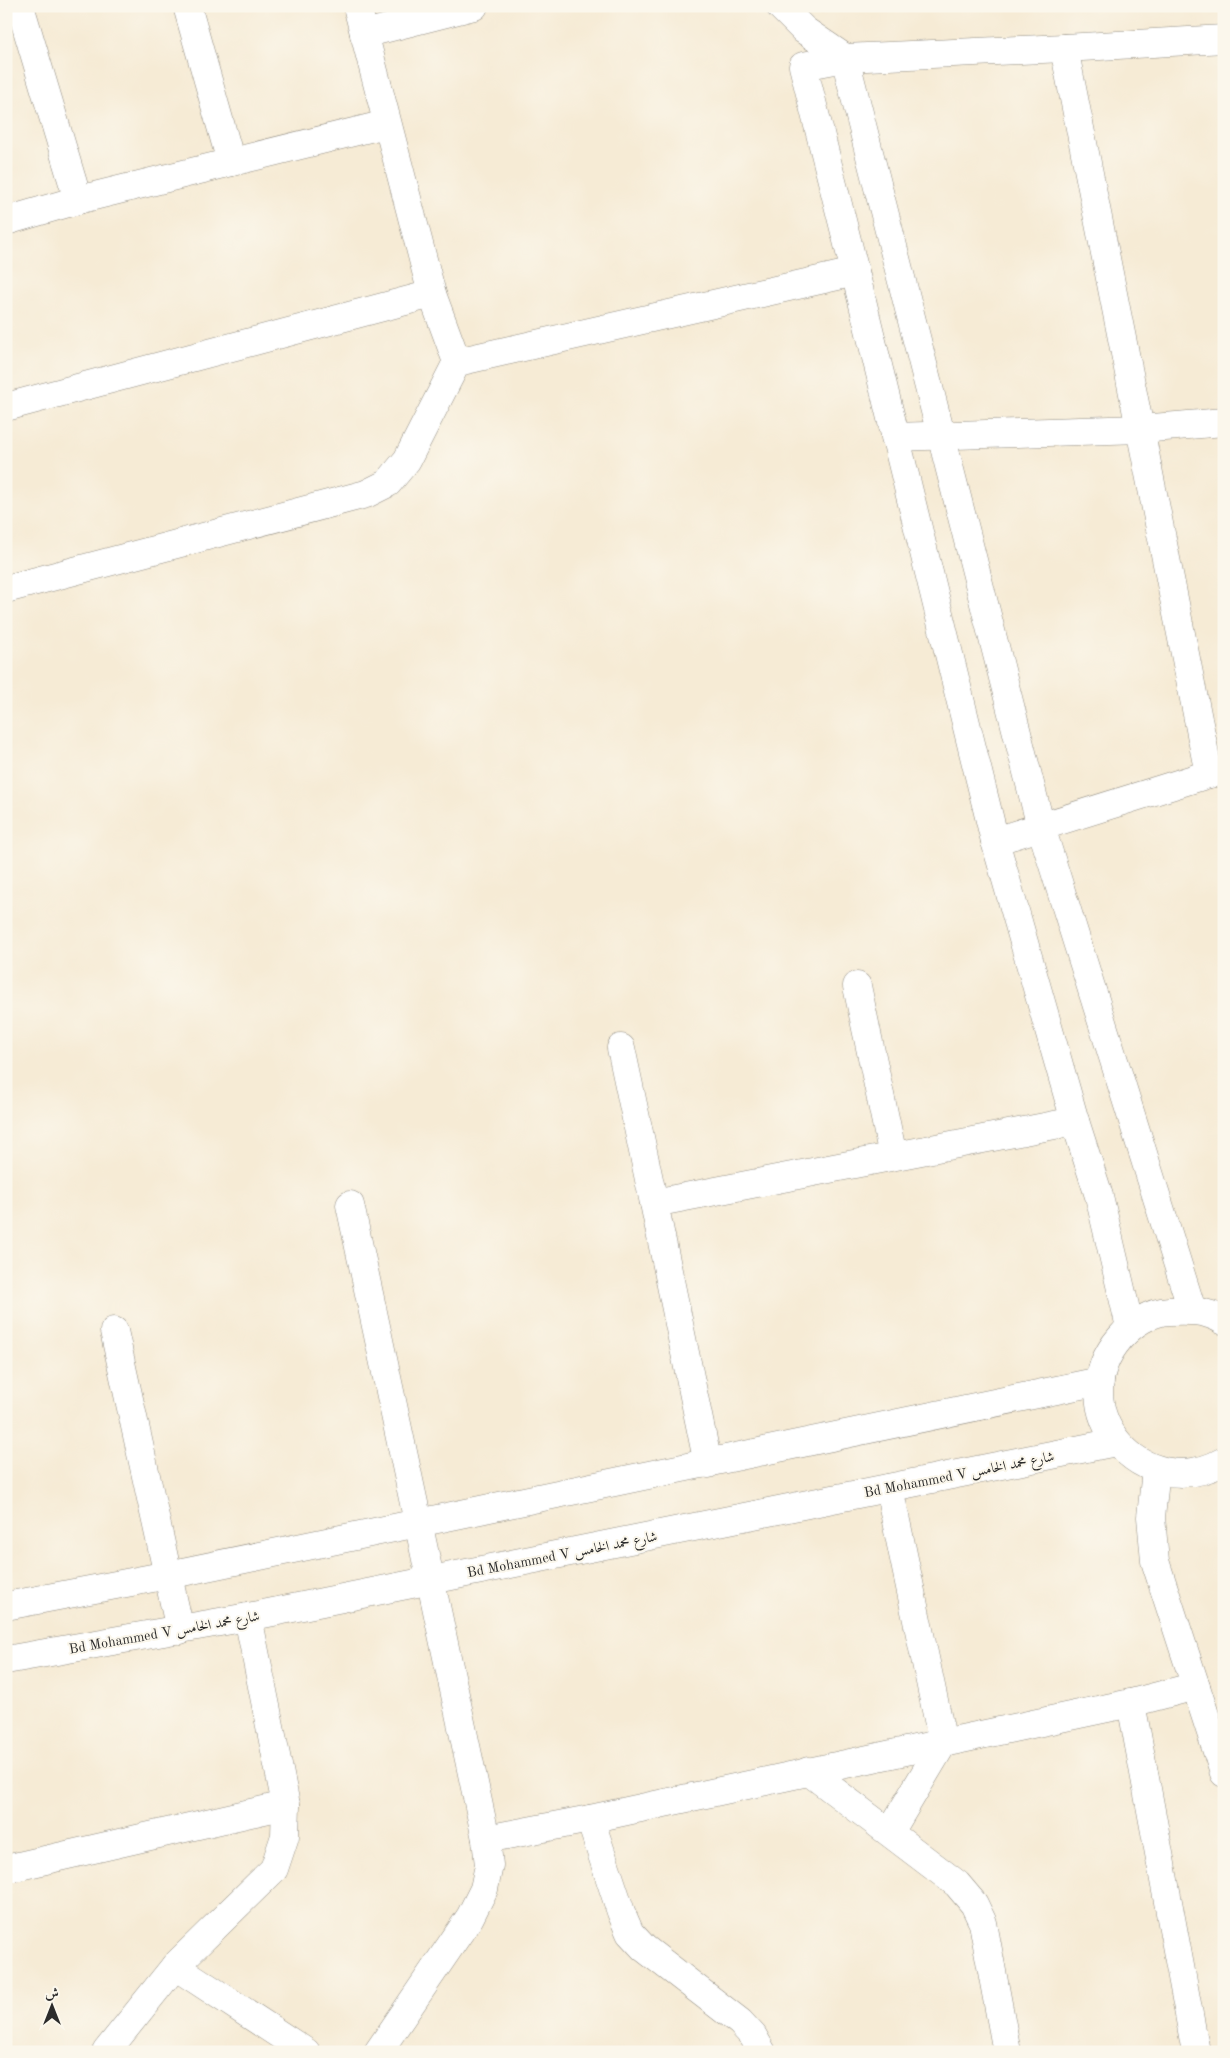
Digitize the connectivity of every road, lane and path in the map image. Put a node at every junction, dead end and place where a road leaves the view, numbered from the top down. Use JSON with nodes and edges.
{"nodes":[{"id":1,"x":20,"y":6,"type":"edge"},
{"id":2,"x":187,"y":6,"type":"edge"},
{"id":3,"x":357,"y":6,"type":"edge"},
{"id":4,"x":474,"y":6,"type":"edge"},
{"id":5,"x":780,"y":6,"type":"edge"},
{"id":6,"x":804,"y":30,"type":"junction"},
{"id":7,"x":364,"y":34,"type":"junction"},
{"id":8,"x":1224,"y":38,"type":"edge"},
{"id":9,"x":1064,"y":48,"type":"junction"},
{"id":10,"x":844,"y":58,"type":"junction"},
{"id":11,"x":803,"y":66,"type":"junction"},
{"id":12,"x":386,"y":124,"type":"junction"},
{"id":13,"x":231,"y":162,"type":"junction"},
{"id":14,"x":78,"y":200,"type":"junction"},
{"id":15,"x":6,"y":221,"type":"edge"},
{"id":16,"x":856,"y":272,"type":"junction"},
{"id":17,"x":432,"y":294,"type":"junction"},
{"id":18,"x":457,"y":362,"type":"junction"},
{"id":19,"x":6,"y":407,"type":"edge"},
{"id":20,"x":1224,"y":422,"type":"edge"},
{"id":21,"x":1141,"y":429,"type":"junction"},
{"id":22,"x":940,"y":435,"type":"junction"},
{"id":23,"x":895,"y":437,"type":"junction"},
{"id":24,"x":6,"y":589,"type":"edge"},
{"id":25,"x":1216,"y":773,"type":"edge"},
{"id":26,"x":1041,"y":827,"type":"junction"},
{"id":27,"x":995,"y":841,"type":"junction"},
{"id":28,"x":857,"y":986,"type":"dead end"},
{"id":29,"x":620,"y":1048,"type":"dead end"},
{"id":30,"x":1075,"y":1121,"type":"junction"},
{"id":31,"x":893,"y":1156,"type":"junction"},
{"id":32,"x":654,"y":1203,"type":"junction"},
{"id":33,"x":350,"y":1205,"type":"dead end"},
{"id":34,"x":1192,"y":1310,"type":"junction"},
{"id":35,"x":1224,"y":1322,"type":"edge"},
{"id":36,"x":1130,"y":1327,"type":"junction"},
{"id":37,"x":114,"y":1331,"type":"dead end"},
{"id":38,"x":1100,"y":1381,"type":"junction"},
{"id":39,"x":1116,"y":1442,"type":"junction"},
{"id":40,"x":1224,"y":1461,"type":"edge"},
{"id":41,"x":708,"y":1464,"type":"junction"},
{"id":42,"x":1156,"y":1470,"type":"junction"},
{"id":43,"x":889,"y":1488,"type":"junction"},
{"id":44,"x":419,"y":1523,"type":"junction"},
{"id":45,"x":168,"y":1576,"type":"junction"},
{"id":46,"x":430,"y":1580,"type":"junction"},
{"id":47,"x":6,"y":1606,"type":"edge"},
{"id":48,"x":248,"y":1617,"type":"junction"},
{"id":49,"x":180,"y":1630,"type":"junction"},
{"id":50,"x":6,"y":1660,"type":"edge"},
{"id":51,"x":1196,"y":1686,"type":"junction"},
{"id":52,"x":1131,"y":1703,"type":"junction"},
{"id":53,"x":943,"y":1743,"type":"junction"},
{"id":54,"x":808,"y":1771,"type":"junction"},
{"id":55,"x":1224,"y":1773,"type":"edge"},
{"id":56,"x":286,"y":1805,"type":"junction"},
{"id":57,"x":590,"y":1819,"type":"junction"},
{"id":58,"x":890,"y":1832,"type":"junction"},
{"id":59,"x":486,"y":1839,"type":"junction"},
{"id":60,"x":6,"y":1869,"type":"edge"},
{"id":61,"x":175,"y":1966,"type":"junction"},
{"id":62,"x":106,"y":2052,"type":"edge"},
{"id":63,"x":306,"y":2052,"type":"edge"},
{"id":64,"x":378,"y":2052,"type":"edge"},
{"id":65,"x":762,"y":2052,"type":"edge"},
{"id":66,"x":1007,"y":2052,"type":"edge"},
{"id":67,"x":1196,"y":2052,"type":"edge"}],
"edges":[{"from":1,"to":14,"type":"street"},
{"from":2,"to":13,"type":"street"},
{"from":3,"to":7,"type":"street"},
{"from":4,"to":7,"type":"street"},
{"from":5,"to":6,"type":"street"},
{"from":6,"to":10,"type":"street"},
{"from":6,"to":11,"type":"street"},
{"from":7,"to":12,"type":"street"},
{"from":8,"to":9,"type":"street"},
{"from":9,"to":10,"type":"street"},
{"from":9,"to":21,"type":"street"},
{"from":10,"to":11,"type":"street"},
{"from":10,"to":22,"type":"street"},
{"from":11,"to":16,"type":"street"},
{"from":12,"to":13,"type":"street"},
{"from":12,"to":17,"type":"street"},
{"from":13,"to":14,"type":"street"},
{"from":14,"to":15,"type":"street"},
{"from":16,"to":18,"type":"street"},
{"from":16,"to":23,"type":"street"},
{"from":17,"to":18,"type":"street"},
{"from":17,"to":19,"type":"street"},
{"from":18,"to":24,"type":"street"},
{"from":20,"to":21,"type":"street"},
{"from":21,"to":22,"type":"street"},
{"from":21,"to":25,"type":"street"},
{"from":22,"to":23,"type":"street"},
{"from":22,"to":26,"type":"street"},
{"from":23,"to":27,"type":"street"},
{"from":25,"to":26,"type":"street"},
{"from":26,"to":27,"type":"street"},
{"from":26,"to":34,"type":"street"},
{"from":27,"to":30,"type":"street"},
{"from":28,"to":31,"type":"street"},
{"from":29,"to":32,"type":"street"},
{"from":30,"to":31,"type":"street"},
{"from":30,"to":36,"type":"street"},
{"from":31,"to":32,"type":"street"},
{"from":32,"to":41,"type":"street"},
{"from":33,"to":44,"type":"street"},
{"from":34,"to":35,"type":"street"},
{"from":34,"to":36,"type":"street"},
{"from":36,"to":38,"type":"street"},
{"from":37,"to":45,"type":"street"},
{"from":38,"to":39,"type":"street"},
{"from":38,"to":41,"type":"street"},
{"from":39,"to":42,"type":"street"},
{"from":39,"to":43,"type":"street","name":"Bd Mohammed V شارع محمد الخامس"},
{"from":40,"to":42,"type":"street"},
{"from":41,"to":44,"type":"street"},
{"from":42,"to":51,"type":"street"},
{"from":43,"to":46,"type":"street","name":"Bd Mohammed V شارع محمد الخامس"},
{"from":43,"to":53,"type":"street"},
{"from":44,"to":45,"type":"street"},
{"from":44,"to":46,"type":"street"},
{"from":45,"to":47,"type":"street"},
{"from":45,"to":49,"type":"street"},
{"from":46,"to":48,"type":"street","name":"Bd Mohammed V شارع محمد الخامس"},
{"from":46,"to":59,"type":"street"},
{"from":48,"to":49,"type":"street","name":"Bd Mohammed V شارع محمد الخامس"},
{"from":48,"to":56,"type":"street"},
{"from":49,"to":50,"type":"street","name":"Bd Mohammed V شارع محمد الخامس"},
{"from":51,"to":52,"type":"street"},
{"from":51,"to":55,"type":"street"},
{"from":52,"to":53,"type":"street"},
{"from":52,"to":67,"type":"street"},
{"from":53,"to":54,"type":"street"},
{"from":53,"to":58,"type":"street"},
{"from":54,"to":57,"type":"street"},
{"from":54,"to":58,"type":"street"},
{"from":56,"to":60,"type":"street"},
{"from":56,"to":61,"type":"street"},
{"from":57,"to":59,"type":"street"},
{"from":57,"to":65,"type":"street"},
{"from":58,"to":66,"type":"street"},
{"from":59,"to":64,"type":"street"},
{"from":61,"to":62,"type":"street"},
{"from":61,"to":63,"type":"street"}]}
